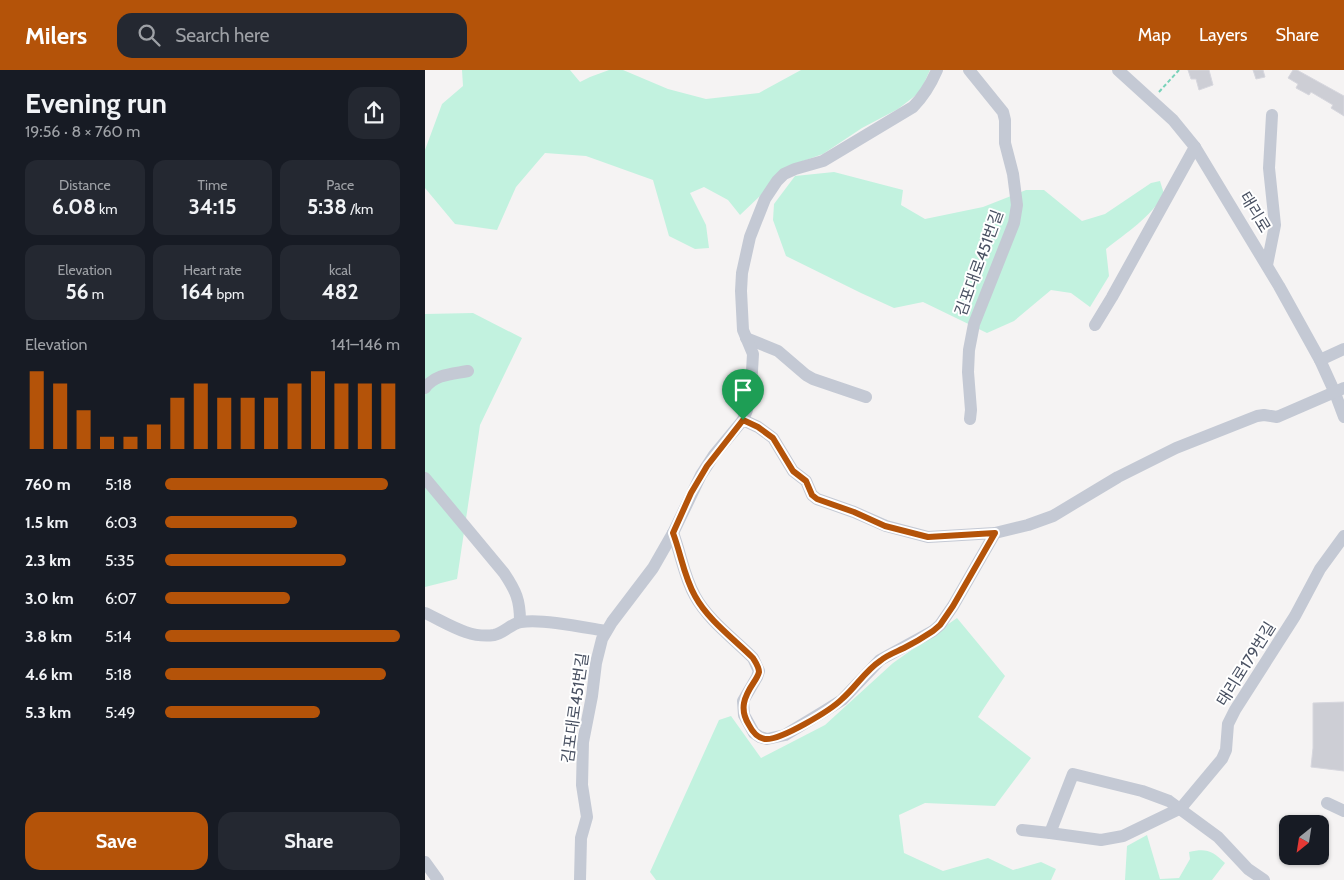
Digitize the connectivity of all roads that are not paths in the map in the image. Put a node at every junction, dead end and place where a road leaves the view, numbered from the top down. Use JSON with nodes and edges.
{"nodes":[{"id":1,"x":937,"y":70,"type":"edge"},
{"id":2,"x":969,"y":70,"type":"edge"},
{"id":3,"x":1118,"y":70,"type":"edge"},
{"id":4,"x":1272,"y":115,"type":"dead end"},
{"id":5,"x":1195,"y":146,"type":"junction"},
{"id":6,"x":1267,"y":265,"type":"junction"},
{"id":7,"x":1095,"y":325,"type":"dead end"},
{"id":8,"x":746,"y":338,"type":"junction"},
{"id":9,"x":1344,"y":348,"type":"edge"},
{"id":10,"x":1320,"y":360,"type":"junction"},
{"id":11,"x":469,"y":371,"type":"dead end"},
{"id":12,"x":425,"y":388,"type":"edge"},
{"id":13,"x":1340,"y":390,"type":"edge"},
{"id":14,"x":866,"y":397,"type":"dead end"},
{"id":15,"x":1344,"y":417,"type":"edge"},
{"id":16,"x":970,"y":419,"type":"dead end"},
{"id":17,"x":743,"y":420,"type":"junction"},
{"id":18,"x":425,"y":478,"type":"edge"},
{"id":19,"x":673,"y":533,"type":"junction"},
{"id":20,"x":995,"y":533,"type":"junction"},
{"id":21,"x":1344,"y":536,"type":"edge"},
{"id":22,"x":425,"y":613,"type":"edge"},
{"id":23,"x":519,"y":622,"type":"junction"},
{"id":24,"x":606,"y":631,"type":"junction"},
{"id":25,"x":1327,"y":803,"type":"dead end"},
{"id":26,"x":1181,"y":808,"type":"junction"},
{"id":27,"x":1344,"y":811,"type":"edge"},
{"id":28,"x":1022,"y":830,"type":"dead end"},
{"id":29,"x":1050,"y":833,"type":"junction"},
{"id":30,"x":425,"y":862,"type":"edge"},
{"id":31,"x":1259,"y":879,"type":"edge"},
{"id":32,"x":438,"y":880,"type":"edge"},
{"id":33,"x":580,"y":880,"type":"edge"}],
"edges":[{"from":1,"to":8,"type":"street","name":"김포대로451번길"},
{"from":2,"to":16,"type":"street","name":"김포대로451번길"},
{"from":3,"to":5,"type":"street","name":"태리로"},
{"from":4,"to":6,"type":"street"},
{"from":5,"to":6,"type":"street","name":"태리로"},
{"from":5,"to":7,"type":"street"},
{"from":6,"to":10,"type":"street","name":"태리로"},
{"from":8,"to":14,"type":"street"},
{"from":8,"to":17,"type":"street","name":"김포대로451번길"},
{"from":9,"to":10,"type":"street"},
{"from":10,"to":13,"type":"street","name":"태리로"},
{"from":11,"to":12,"type":"street"},
{"from":13,"to":15,"type":"street","name":"태리로"},
{"from":13,"to":20,"type":"street"},
{"from":17,"to":19,"type":"street","name":"김포대로451번길"},
{"from":17,"to":20,"type":"street"},
{"from":18,"to":23,"type":"street"},
{"from":19,"to":20,"type":"street"},
{"from":19,"to":24,"type":"street","name":"김포대로451번길"},
{"from":21,"to":26,"type":"street","name":"태리로179번길"},
{"from":22,"to":23,"type":"street"},
{"from":23,"to":24,"type":"street"},
{"from":24,"to":33,"type":"street","name":"김포대로451번길"},
{"from":25,"to":27,"type":"street"},
{"from":26,"to":29,"type":"street","name":"태리로179번길"},
{"from":26,"to":29,"type":"street"},
{"from":26,"to":31,"type":"street"},
{"from":28,"to":29,"type":"street","name":"태리로179번길"},
{"from":30,"to":32,"type":"street"}]}
